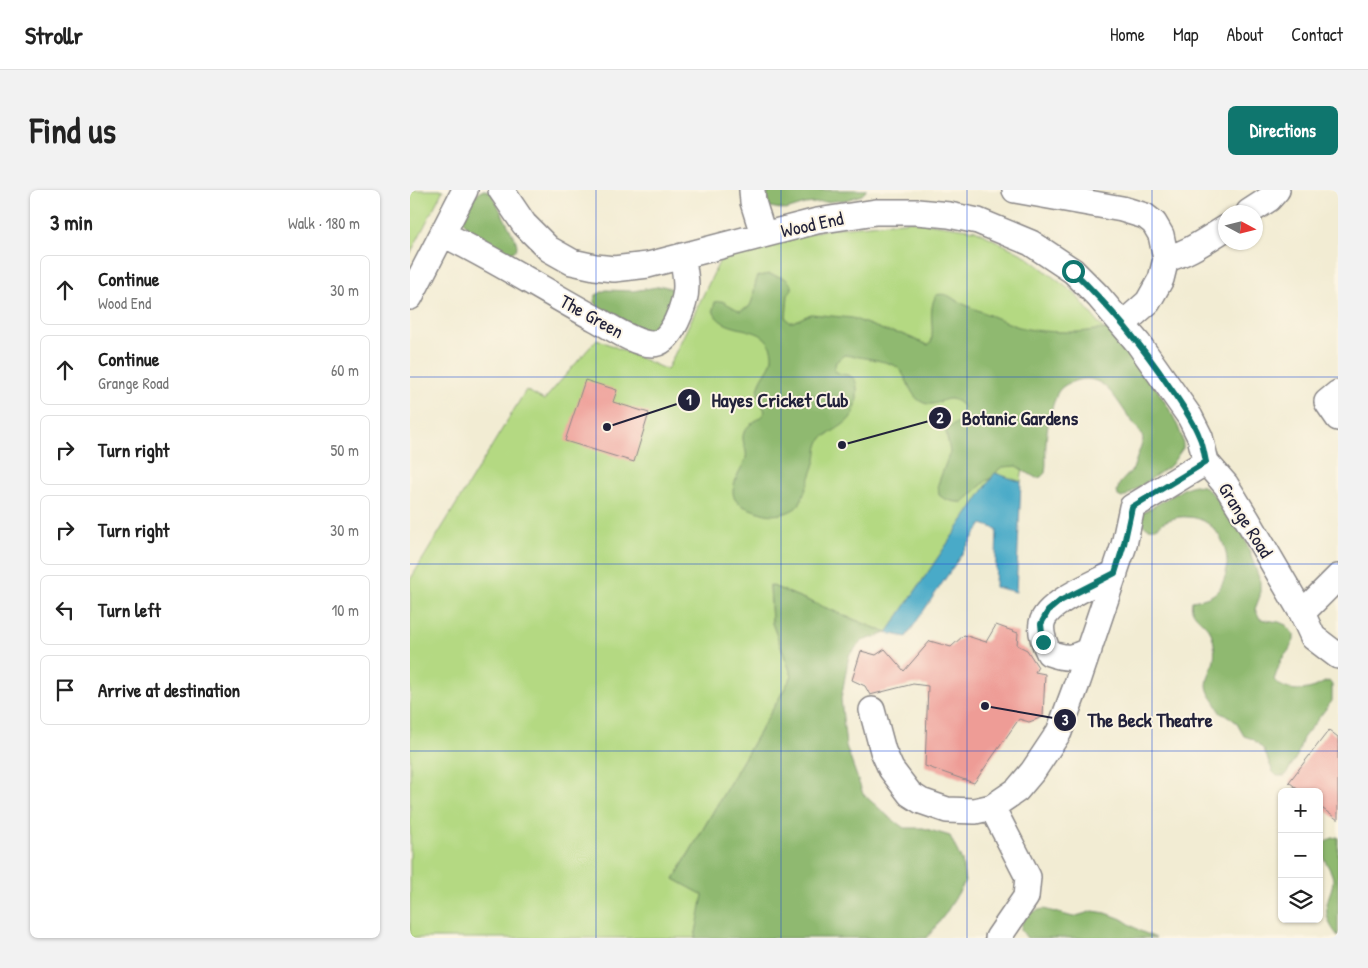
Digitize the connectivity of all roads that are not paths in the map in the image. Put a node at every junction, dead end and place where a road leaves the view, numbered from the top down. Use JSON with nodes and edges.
{"nodes":[{"id":1,"x":465,"y":190,"type":"edge"},
{"id":2,"x":502,"y":190,"type":"edge"},
{"id":3,"x":752,"y":190,"type":"edge"},
{"id":4,"x":1015,"y":190,"type":"edge"},
{"id":5,"x":1277,"y":190,"type":"edge"},
{"id":6,"x":1260,"y":205,"type":"edge"},
{"id":7,"x":1218,"y":233,"type":"edge"},
{"id":8,"x":443,"y":234,"type":"junction"},
{"id":9,"x":763,"y":234,"type":"junction"},
{"id":10,"x":682,"y":256,"type":"junction"},
{"id":11,"x":1166,"y":259,"type":"junction"},
{"id":12,"x":410,"y":297,"type":"edge"},
{"id":13,"x":1123,"y":324,"type":"junction"},
{"id":14,"x":1338,"y":394,"type":"edge"},
{"id":15,"x":1338,"y":418,"type":"edge"},
{"id":16,"x":1206,"y":462,"type":"junction"},
{"id":17,"x":1115,"y":573,"type":"junction"},
{"id":18,"x":1338,"y":577,"type":"edge"},
{"id":19,"x":1302,"y":613,"type":"junction"},
{"id":20,"x":1089,"y":650,"type":"junction"},
{"id":21,"x":1338,"y":656,"type":"edge"},
{"id":22,"x":872,"y":710,"type":"dead end"},
{"id":23,"x":992,"y":807,"type":"junction"},
{"id":24,"x":998,"y":938,"type":"edge"}],
"edges":[{"from":1,"to":8,"type":"street"},
{"from":2,"to":10,"type":"street","name":"Wood End"},
{"from":3,"to":9,"type":"street"},
{"from":4,"to":11,"type":"street"},
{"from":5,"to":6,"type":"street"},
{"from":7,"to":11,"type":"street"},
{"from":8,"to":10,"type":"street","name":"The Green"},
{"from":8,"to":12,"type":"street"},
{"from":9,"to":10,"type":"street","name":"Wood End"},
{"from":9,"to":13,"type":"street","name":"Wood End"},
{"from":11,"to":13,"type":"street"},
{"from":13,"to":16,"type":"street","name":"Grange Road"},
{"from":14,"to":15,"type":"street"},
{"from":16,"to":17,"type":"street"},
{"from":16,"to":19,"type":"street","name":"Grange Road"},
{"from":17,"to":20,"type":"street"},
{"from":17,"to":20,"type":"street"},
{"from":18,"to":19,"type":"street"},
{"from":19,"to":21,"type":"street","name":"Grange Road"},
{"from":20,"to":23,"type":"street"},
{"from":22,"to":23,"type":"street"},
{"from":23,"to":24,"type":"street"}]}
